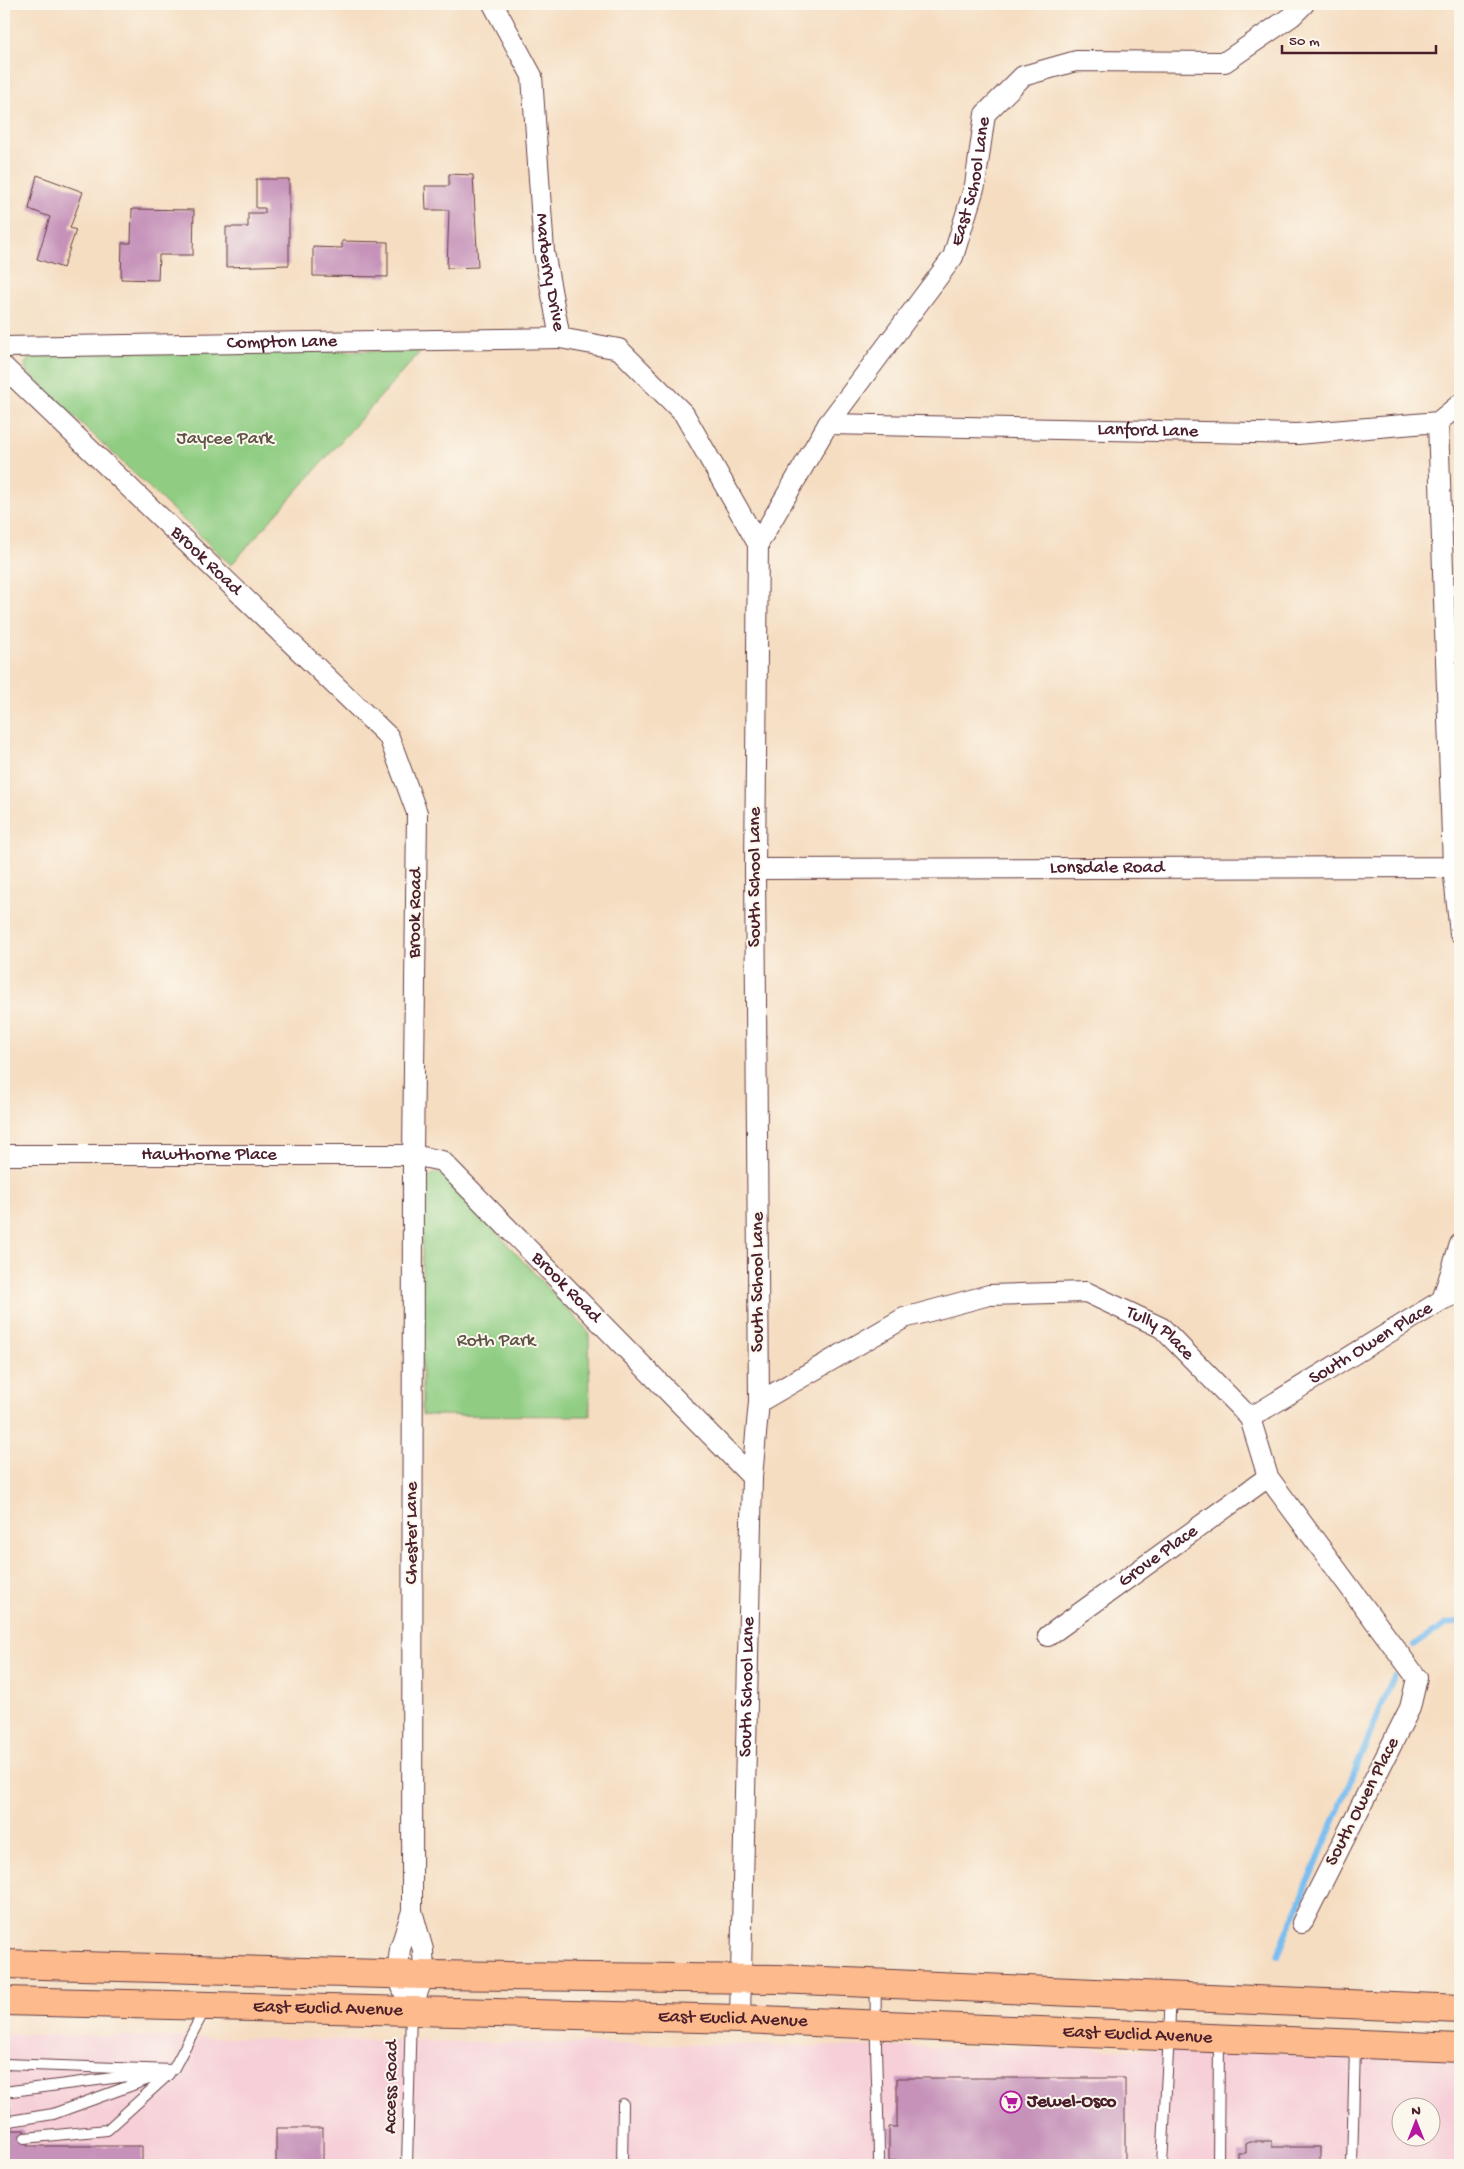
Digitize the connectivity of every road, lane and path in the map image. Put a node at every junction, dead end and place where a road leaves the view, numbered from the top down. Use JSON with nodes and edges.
{"nodes":[{"id":1,"x":493,"y":4,"type":"edge"},
{"id":2,"x":1304,"y":4,"type":"edge"},
{"id":3,"x":560,"y":338,"type":"junction"},
{"id":4,"x":4,"y":347,"type":"edge"},
{"id":5,"x":4,"y":367,"type":"edge"},
{"id":6,"x":1460,"y":404,"type":"edge"},
{"id":7,"x":1438,"y":422,"type":"junction"},
{"id":8,"x":828,"y":424,"type":"junction"},
{"id":9,"x":758,"y":544,"type":"junction"},
{"id":10,"x":1456,"y":866,"type":"edge"},
{"id":11,"x":755,"y":869,"type":"junction"},
{"id":12,"x":1460,"y":934,"type":"edge"},
{"id":13,"x":4,"y":1155,"type":"edge"},
{"id":14,"x":413,"y":1155,"type":"junction"},
{"id":15,"x":1460,"y":1244,"type":"edge"},
{"id":16,"x":1460,"y":1292,"type":"edge"},
{"id":17,"x":1442,"y":1300,"type":"junction"},
{"id":18,"x":759,"y":1402,"type":"junction"},
{"id":19,"x":1250,"y":1418,"type":"junction"},
{"id":20,"x":752,"y":1477,"type":"junction"},
{"id":21,"x":1268,"y":1477,"type":"junction"},
{"id":22,"x":1048,"y":1636,"type":"dead end"},
{"id":23,"x":1417,"y":1678,"type":"joint"},
{"id":24,"x":412,"y":1911,"type":"junction"},
{"id":25,"x":1302,"y":1923,"type":"dead end"},
{"id":26,"x":4,"y":1964,"type":"edge"},
{"id":27,"x":396,"y":1974,"type":"junction"},
{"id":28,"x":424,"y":1975,"type":"junction"},
{"id":29,"x":741,"y":1979,"type":"junction"},
{"id":30,"x":876,"y":1984,"type":"junction"},
{"id":31,"x":1170,"y":1996,"type":"junction"},
{"id":32,"x":4,"y":2001,"type":"edge"},
{"id":33,"x":207,"y":2005,"type":"junction"},
{"id":34,"x":1460,"y":2009,"type":"edge"},
{"id":35,"x":411,"y":2010,"type":"junction"},
{"id":36,"x":740,"y":2019,"type":"junction"},
{"id":37,"x":875,"y":2025,"type":"junction"},
{"id":38,"x":1168,"y":2037,"type":"junction"},
{"id":39,"x":1219,"y":2040,"type":"junction"},
{"id":40,"x":1355,"y":2046,"type":"junction"},
{"id":41,"x":1460,"y":2048,"type":"edge"},
{"id":42,"x":4,"y":2064,"type":"edge"},
{"id":43,"x":173,"y":2070,"type":"junction"},
{"id":44,"x":4,"y":2092,"type":"edge"},
{"id":45,"x":623,"y":2104,"type":"dead end"},
{"id":46,"x":10,"y":2121,"type":"dead end"},
{"id":47,"x":25,"y":2138,"type":"dead end"},
{"id":48,"x":408,"y":2165,"type":"edge"},
{"id":49,"x":622,"y":2165,"type":"edge"},
{"id":50,"x":879,"y":2165,"type":"edge"},
{"id":51,"x":1162,"y":2165,"type":"edge"},
{"id":52,"x":1218,"y":2165,"type":"edge"},
{"id":53,"x":1352,"y":2165,"type":"edge"}],
"edges":[{"from":1,"to":3,"type":"street","name":"Marberry Drive"},
{"from":2,"to":8,"type":"street","name":"East School Lane"},
{"from":3,"to":4,"type":"street","name":"Compton Lane"},
{"from":3,"to":9,"type":"street","name":"Marberry Drive"},
{"from":5,"to":14,"type":"street","name":"Brook Road"},
{"from":6,"to":7,"type":"street"},
{"from":7,"to":8,"type":"street","name":"Lanford Lane"},
{"from":7,"to":10,"type":"street"},
{"from":8,"to":9,"type":"street","name":"East School Lane"},
{"from":9,"to":11,"type":"street","name":"South School Lane"},
{"from":10,"to":11,"type":"street","name":"Lonsdale Road"},
{"from":10,"to":12,"type":"street"},
{"from":11,"to":18,"type":"street","name":"South School Lane"},
{"from":13,"to":14,"type":"street","name":"Hawthorne Place"},
{"from":14,"to":20,"type":"street","name":"Brook Road"},
{"from":14,"to":24,"type":"street","name":"Chester Lane"},
{"from":15,"to":17,"type":"street","name":"South Owen Place"},
{"from":16,"to":17,"type":"street"},
{"from":17,"to":19,"type":"street","name":"South Owen Place"},
{"from":18,"to":19,"type":"street","name":"Tully Place"},
{"from":18,"to":20,"type":"street","name":"South School Lane"},
{"from":19,"to":21,"type":"street","name":"Tully Place"},
{"from":20,"to":29,"type":"street","name":"South School Lane"},
{"from":21,"to":22,"type":"street","name":"Grove Place"},
{"from":21,"to":23,"type":"street","name":"Tully Place"},
{"from":23,"to":25,"type":"street","name":"South Owen Place"},
{"from":24,"to":27,"type":"street","name":"Chester Lane"},
{"from":24,"to":28,"type":"street","name":"Chester Lane"},
{"from":26,"to":27,"type":"main road","name":"East Euclid Avenue"},
{"from":27,"to":28,"type":"main road","name":"East Euclid Avenue"},
{"from":27,"to":35,"type":"street"},
{"from":28,"to":29,"type":"main road","name":"East Euclid Avenue"},
{"from":28,"to":35,"type":"street","name":"Chester Lane"},
{"from":29,"to":30,"type":"main road","name":"East Euclid Avenue"},
{"from":29,"to":36,"type":"street","name":"South School Lane"},
{"from":30,"to":31,"type":"main road","name":"East Euclid Avenue"},
{"from":30,"to":37,"type":"lane"},
{"from":31,"to":34,"type":"main road","name":"East Euclid Avenue"},
{"from":31,"to":38,"type":"lane"},
{"from":32,"to":33,"type":"main road","name":"East Euclid Avenue"},
{"from":33,"to":35,"type":"main road","name":"East Euclid Avenue"},
{"from":33,"to":43,"type":"lane"},
{"from":35,"to":36,"type":"main road","name":"East Euclid Avenue"},
{"from":35,"to":48,"type":"lane","name":"Access Road"},
{"from":36,"to":37,"type":"main road","name":"East Euclid Avenue"},
{"from":37,"to":38,"type":"main road","name":"East Euclid Avenue"},
{"from":37,"to":50,"type":"lane"},
{"from":38,"to":39,"type":"main road","name":"East Euclid Avenue"},
{"from":38,"to":51,"type":"lane"},
{"from":39,"to":40,"type":"main road","name":"East Euclid Avenue"},
{"from":39,"to":52,"type":"lane"},
{"from":40,"to":41,"type":"main road","name":"East Euclid Avenue"},
{"from":40,"to":53,"type":"lane"},
{"from":42,"to":43,"type":"lane"},
{"from":43,"to":44,"type":"lane"},
{"from":43,"to":46,"type":"lane"},
{"from":43,"to":47,"type":"lane"},
{"from":45,"to":49,"type":"lane"}]}
